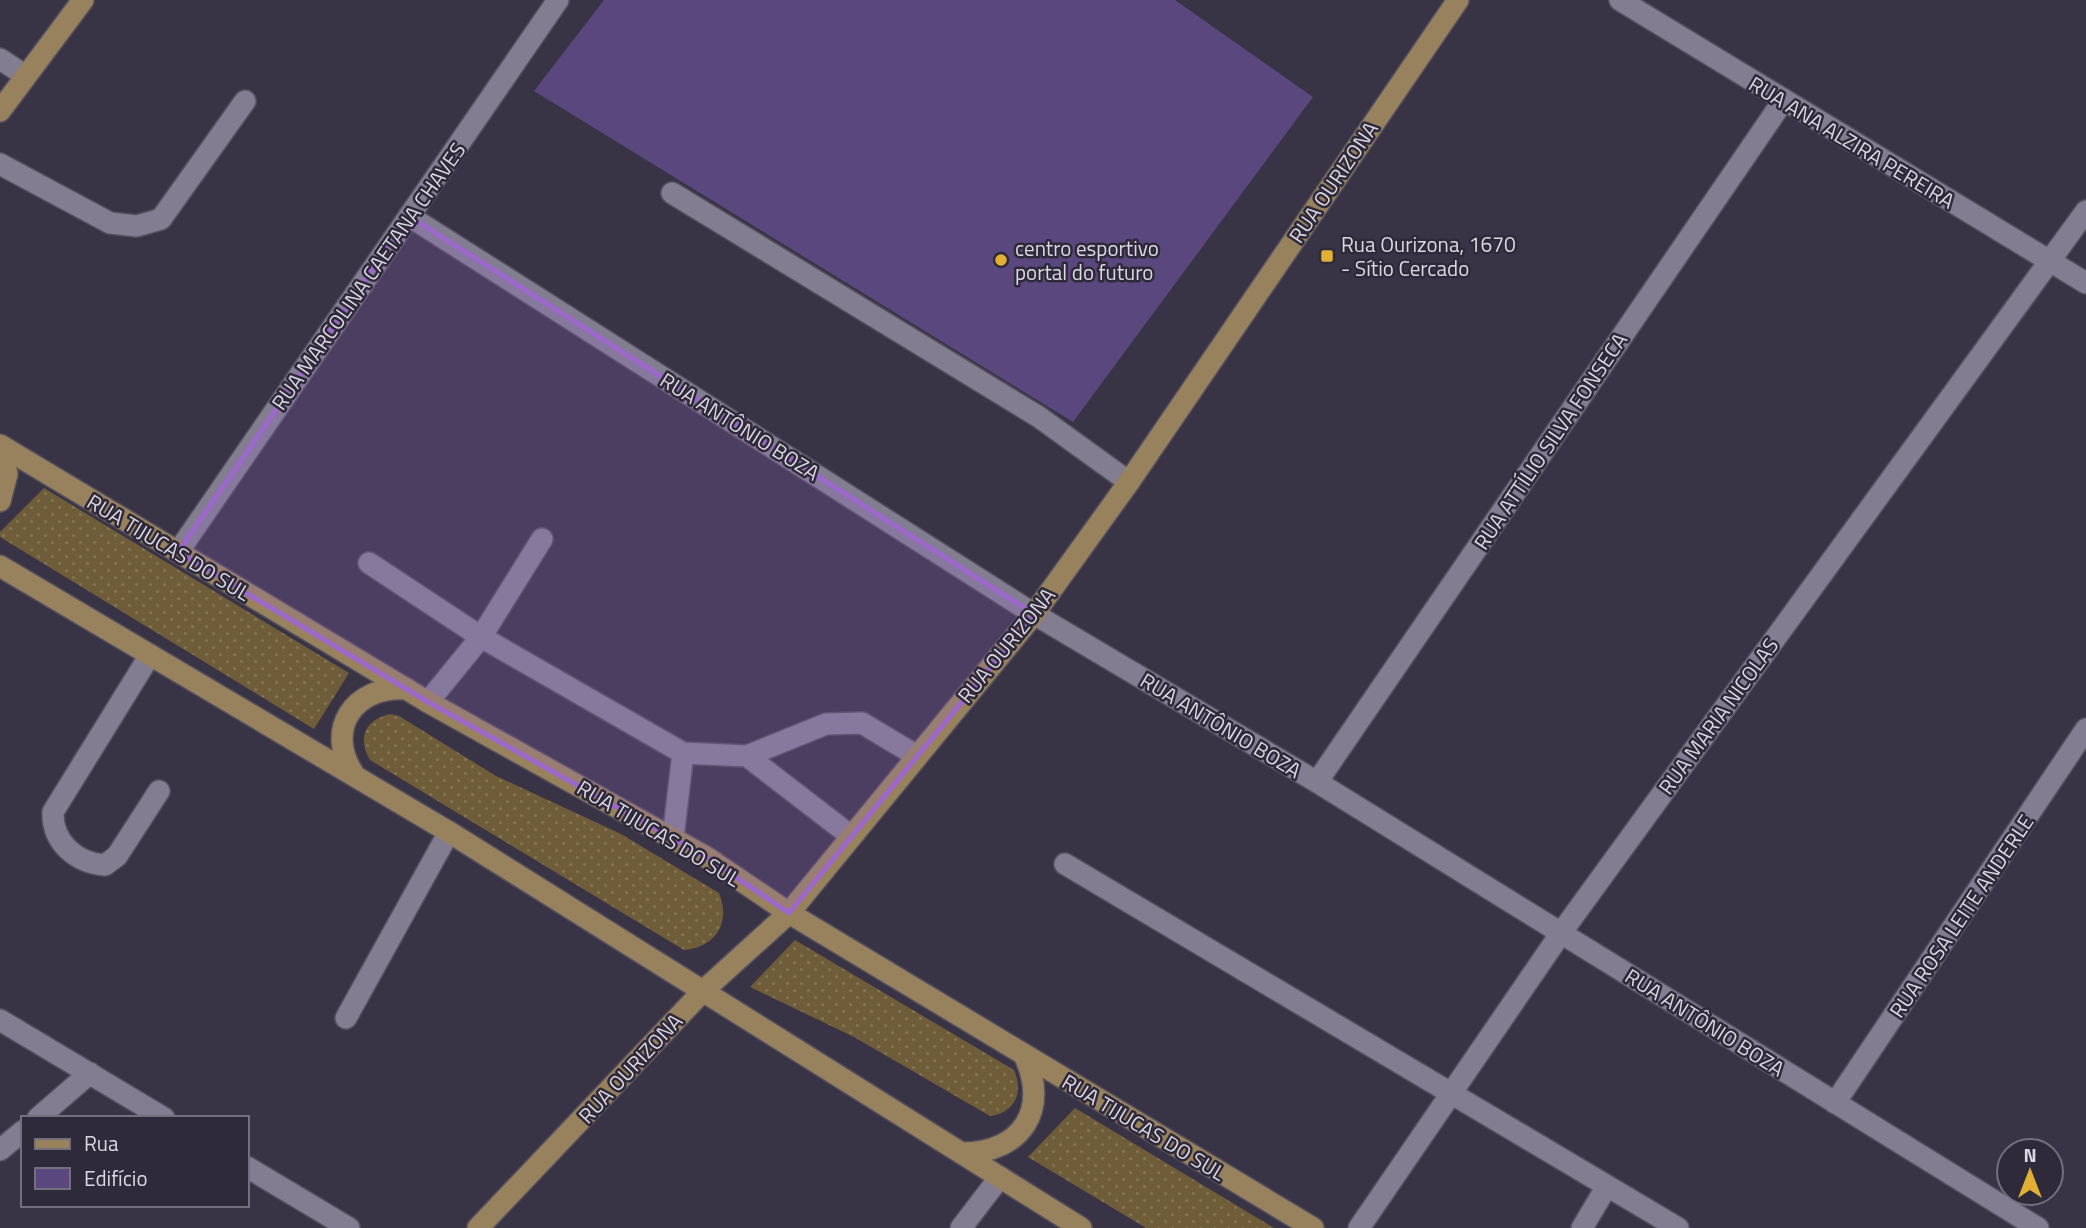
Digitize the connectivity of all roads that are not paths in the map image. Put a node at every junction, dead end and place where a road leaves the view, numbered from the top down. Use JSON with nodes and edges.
{"nodes":[{"id":1,"x":83,"y":0,"type":"edge"},
{"id":2,"x":558,"y":0,"type":"edge"},
{"id":3,"x":1458,"y":0,"type":"edge"},
{"id":4,"x":1620,"y":0,"type":"edge"},
{"id":5,"x":0,"y":59,"type":"edge"},
{"id":6,"x":26,"y":76,"type":"junction"},
{"id":7,"x":245,"y":101,"type":"dead end"},
{"id":8,"x":1783,"y":101,"type":"junction"},
{"id":9,"x":0,"y":111,"type":"edge"},
{"id":10,"x":0,"y":164,"type":"edge"},
{"id":11,"x":672,"y":193,"type":"dead end"},
{"id":12,"x":2086,"y":211,"type":"edge"},
{"id":13,"x":409,"y":216,"type":"junction"},
{"id":14,"x":2049,"y":260,"type":"junction"},
{"id":15,"x":2086,"y":283,"type":"edge"},
{"id":16,"x":0,"y":445,"type":"edge"},
{"id":17,"x":1129,"y":482,"type":"junction"},
{"id":18,"x":0,"y":501,"type":"edge"},
{"id":19,"x":542,"y":539,"type":"dead end"},
{"id":20,"x":178,"y":552,"type":"junction"},
{"id":21,"x":369,"y":563,"type":"dead end"},
{"id":22,"x":0,"y":566,"type":"edge"},
{"id":23,"x":1034,"y":614,"type":"junction"},
{"id":24,"x":481,"y":637,"type":"junction"},
{"id":25,"x":150,"y":655,"type":"junction"},
{"id":26,"x":407,"y":689,"type":"junction"},
{"id":27,"x":428,"y":702,"type":"junction"},
{"id":28,"x":2086,"y":729,"type":"edge"},
{"id":29,"x":683,"y":753,"type":"junction"},
{"id":30,"x":747,"y":756,"type":"junction"},
{"id":31,"x":917,"y":756,"type":"junction"},
{"id":32,"x":355,"y":776,"type":"junction"},
{"id":33,"x":1317,"y":782,"type":"junction"},
{"id":34,"x":159,"y":791,"type":"dead end"},
{"id":35,"x":449,"y":832,"type":"junction"},
{"id":36,"x":851,"y":836,"type":"junction"},
{"id":37,"x":673,"y":838,"type":"junction"},
{"id":38,"x":1065,"y":864,"type":"dead end"},
{"id":39,"x":789,"y":913,"type":"junction"},
{"id":40,"x":1561,"y":933,"type":"junction"},
{"id":41,"x":703,"y":991,"type":"junction"},
{"id":42,"x":346,"y":1018,"type":"dead end"},
{"id":43,"x":0,"y":1020,"type":"edge"},
{"id":44,"x":1024,"y":1055,"type":"junction"},
{"id":45,"x":90,"y":1073,"type":"junction"},
{"id":46,"x":1451,"y":1093,"type":"junction"},
{"id":47,"x":1835,"y":1103,"type":"junction"},
{"id":48,"x":40,"y":1116,"type":"edge"},
{"id":49,"x":161,"y":1116,"type":"edge"},
{"id":50,"x":21,"y":1133,"type":"edge"},
{"id":51,"x":0,"y":1150,"type":"edge"},
{"id":52,"x":962,"y":1153,"type":"junction"},
{"id":53,"x":248,"y":1168,"type":"edge"},
{"id":54,"x":1000,"y":1177,"type":"junction"},
{"id":55,"x":1607,"y":1185,"type":"junction"},
{"id":56,"x":349,"y":1228,"type":"edge"},
{"id":57,"x":478,"y":1228,"type":"edge"},
{"id":58,"x":961,"y":1228,"type":"edge"},
{"id":59,"x":1081,"y":1228,"type":"edge"},
{"id":60,"x":1313,"y":1228,"type":"edge"},
{"id":61,"x":1359,"y":1228,"type":"edge"},
{"id":62,"x":1582,"y":1228,"type":"edge"},
{"id":63,"x":1678,"y":1228,"type":"edge"},
{"id":64,"x":2038,"y":1228,"type":"edge"}],
"edges":[{"from":1,"to":6,"type":"main road"},
{"from":2,"to":13,"type":"street","name":"RUA MARCOLINA CAETANA CHAVES"},
{"from":3,"to":17,"type":"main road","name":"RUA OURIZONA"},
{"from":4,"to":8,"type":"street","name":"RUA ANA ALZIRA PEREIRA"},
{"from":5,"to":6,"type":"street"},
{"from":6,"to":9,"type":"main road"},
{"from":7,"to":10,"type":"street"},
{"from":8,"to":14,"type":"street","name":"RUA ANA ALZIRA PEREIRA"},
{"from":8,"to":33,"type":"street","name":"RUA ATTÍLIO SILVA FONSECA"},
{"from":11,"to":17,"type":"street"},
{"from":12,"to":14,"type":"street","name":"RUA MARIA NICOLAS"},
{"from":13,"to":20,"type":"street","name":"RUA MARCOLINA CAETANA CHAVES"},
{"from":13,"to":23,"type":"street","name":"RUA ANTÔNIO BOZA"},
{"from":14,"to":15,"type":"street","name":"RUA ANA ALZIRA PEREIRA"},
{"from":14,"to":40,"type":"street","name":"RUA MARIA NICOLAS"},
{"from":16,"to":18,"type":"main road"},
{"from":16,"to":20,"type":"main road","name":"RUA TIJUCAS DO SUL"},
{"from":17,"to":23,"type":"main road","name":"RUA OURIZONA"},
{"from":19,"to":24,"type":"street"},
{"from":20,"to":26,"type":"main road","name":"RUA TIJUCAS DO SUL"},
{"from":21,"to":24,"type":"street"},
{"from":22,"to":25,"type":"main road"},
{"from":23,"to":31,"type":"main road","name":"RUA OURIZONA"},
{"from":23,"to":33,"type":"street","name":"RUA ANTÔNIO BOZA"},
{"from":24,"to":27,"type":"street"},
{"from":24,"to":29,"type":"street"},
{"from":25,"to":32,"type":"main road"},
{"from":25,"to":34,"type":"street"},
{"from":26,"to":27,"type":"main road","name":"RUA TIJUCAS DO SUL"},
{"from":26,"to":32,"type":"main road"},
{"from":27,"to":37,"type":"main road","name":"RUA TIJUCAS DO SUL"},
{"from":28,"to":47,"type":"street","name":"RUA ROSA LEITE ANDERLE"},
{"from":29,"to":30,"type":"street"},
{"from":29,"to":37,"type":"street"},
{"from":30,"to":31,"type":"street"},
{"from":30,"to":36,"type":"street"},
{"from":31,"to":36,"type":"main road","name":"RUA OURIZONA"},
{"from":32,"to":35,"type":"main road"},
{"from":33,"to":40,"type":"street","name":"RUA ANTÔNIO BOZA"},
{"from":35,"to":41,"type":"main road"},
{"from":35,"to":42,"type":"street"},
{"from":36,"to":39,"type":"main road","name":"RUA OURIZONA"},
{"from":37,"to":39,"type":"main road","name":"RUA TIJUCAS DO SUL"},
{"from":38,"to":46,"type":"street"},
{"from":39,"to":41,"type":"main road","name":"RUA OURIZONA"},
{"from":39,"to":44,"type":"main road","name":"RUA TIJUCAS DO SUL"},
{"from":40,"to":46,"type":"street","name":"RUA MARIA NICOLAS"},
{"from":40,"to":47,"type":"street","name":"RUA ANTÔNIO BOZA"},
{"from":41,"to":52,"type":"main road"},
{"from":41,"to":57,"type":"main road","name":"RUA OURIZONA"},
{"from":43,"to":45,"type":"street"},
{"from":44,"to":52,"type":"main road"},
{"from":44,"to":60,"type":"main road","name":"RUA TIJUCAS DO SUL"},
{"from":45,"to":48,"type":"street"},
{"from":45,"to":49,"type":"street"},
{"from":46,"to":55,"type":"street"},
{"from":46,"to":61,"type":"street","name":"RUA MARIA NICOLAS"},
{"from":47,"to":64,"type":"street","name":"RUA ANTÔNIO BOZA"},
{"from":50,"to":51,"type":"street"},
{"from":52,"to":54,"type":"main road"},
{"from":53,"to":56,"type":"street"},
{"from":54,"to":58,"type":"street"},
{"from":54,"to":59,"type":"main road"},
{"from":55,"to":62,"type":"street"},
{"from":55,"to":63,"type":"street"}]}
